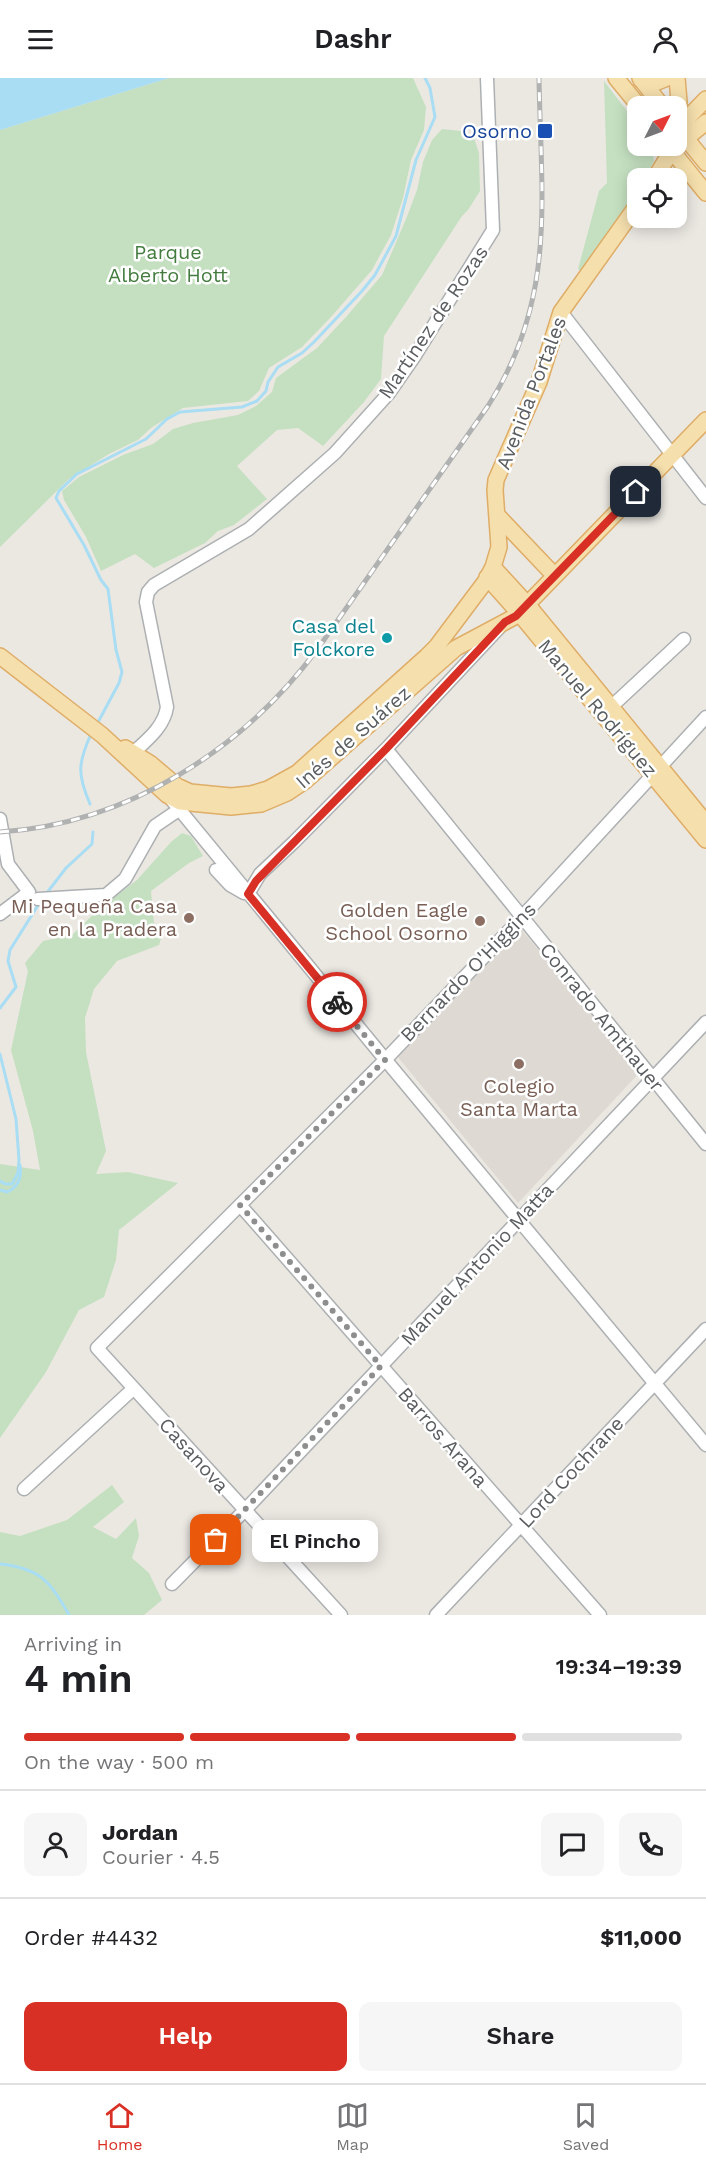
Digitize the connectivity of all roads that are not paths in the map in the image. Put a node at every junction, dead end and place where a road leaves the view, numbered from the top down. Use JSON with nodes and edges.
{"nodes":[{"id":1,"x":486,"y":78,"type":"edge"},
{"id":2,"x":616,"y":78,"type":"edge"},
{"id":3,"x":667,"y":78,"type":"edge"},
{"id":4,"x":677,"y":78,"type":"edge"},
{"id":5,"x":641,"y":79,"type":"edge"},
{"id":6,"x":631,"y":96,"type":"edge"},
{"id":7,"x":654,"y":96,"type":"edge"},
{"id":8,"x":677,"y":96,"type":"edge"},
{"id":9,"x":706,"y":99,"type":"edge"},
{"id":10,"x":706,"y":122,"type":"edge"},
{"id":11,"x":687,"y":124,"type":"edge"},
{"id":12,"x":687,"y":132,"type":"edge"},
{"id":13,"x":687,"y":147,"type":"edge"},
{"id":14,"x":686,"y":156,"type":"edge"},
{"id":15,"x":706,"y":163,"type":"edge"},
{"id":16,"x":706,"y":194,"type":"edge"},
{"id":17,"x":627,"y":219,"type":"edge"},
{"id":18,"x":561,"y":312,"type":"junction"},
{"id":19,"x":706,"y":420,"type":"edge"},
{"id":20,"x":672,"y":456,"type":"junction"},
{"id":21,"x":706,"y":498,"type":"edge"},
{"id":22,"x":497,"y":515,"type":"junction"},
{"id":23,"x":499,"y":547,"type":"junction"},
{"id":24,"x":490,"y":572,"type":"junction"},
{"id":25,"x":555,"y":576,"type":"junction"},
{"id":26,"x":474,"y":598,"type":"joint"},
{"id":27,"x":528,"y":604,"type":"junction"},
{"id":28,"x":505,"y":622,"type":"junction"},
{"id":29,"x":684,"y":639,"type":"dead end"},
{"id":30,"x":0,"y":656,"type":"edge"},
{"id":31,"x":611,"y":707,"type":"junction"},
{"id":32,"x":706,"y":717,"type":"edge"},
{"id":33,"x":102,"y":735,"type":"junction"},
{"id":34,"x":340,"y":742,"type":"junction"},
{"id":35,"x":386,"y":749,"type":"junction"},
{"id":36,"x":133,"y":753,"type":"junction"},
{"id":37,"x":656,"y":770,"type":"junction"},
{"id":38,"x":167,"y":795,"type":"junction"},
{"id":39,"x":180,"y":809,"type":"junction"},
{"id":40,"x":0,"y":819,"type":"edge"},
{"id":41,"x":706,"y":823,"type":"edge"},
{"id":42,"x":706,"y":840,"type":"edge"},
{"id":43,"x":3,"y":855,"type":"edge"},
{"id":44,"x":216,"y":870,"type":"dead end"},
{"id":45,"x":248,"y":894,"type":"junction"},
{"id":46,"x":38,"y":897,"type":"junction"},
{"id":47,"x":0,"y":914,"type":"edge"},
{"id":48,"x":522,"y":917,"type":"junction"},
{"id":49,"x":706,"y":1022,"type":"edge"},
{"id":50,"x":385,"y":1060,"type":"junction"},
{"id":51,"x":652,"y":1079,"type":"junction"},
{"id":52,"x":706,"y":1144,"type":"edge"},
{"id":53,"x":240,"y":1205,"type":"junction"},
{"id":54,"x":520,"y":1219,"type":"junction"},
{"id":55,"x":706,"y":1329,"type":"edge"},
{"id":56,"x":97,"y":1348,"type":"joint"},
{"id":57,"x":381,"y":1366,"type":"junction"},
{"id":58,"x":654,"y":1383,"type":"junction"},
{"id":59,"x":134,"y":1389,"type":"junction"},
{"id":60,"x":706,"y":1445,"type":"edge"},
{"id":61,"x":24,"y":1489,"type":"dead end"},
{"id":62,"x":245,"y":1510,"type":"junction"},
{"id":63,"x":520,"y":1525,"type":"junction"},
{"id":64,"x":172,"y":1584,"type":"dead end"},
{"id":65,"x":341,"y":1615,"type":"edge"},
{"id":66,"x":436,"y":1615,"type":"edge"},
{"id":67,"x":600,"y":1615,"type":"edge"}],
"edges":[{"from":1,"to":36,"type":"street","name":"Martínez de Rozas"},
{"from":2,"to":6,"type":"main road"},
{"from":3,"to":5,"type":"main road"},
{"from":4,"to":8,"type":"main road"},
{"from":5,"to":7,"type":"main road"},
{"from":9,"to":11,"type":"main road"},
{"from":10,"to":12,"type":"main road"},
{"from":13,"to":15,"type":"main road"},
{"from":14,"to":16,"type":"main road"},
{"from":17,"to":18,"type":"main road","name":"Avenida Portales"},
{"from":18,"to":20,"type":"street"},
{"from":18,"to":22,"type":"main road","name":"Avenida Portales"},
{"from":19,"to":20,"type":"main road","name":"Inés de Suárez"},
{"from":20,"to":21,"type":"street"},
{"from":20,"to":25,"type":"main road","name":"Inés de Suárez"},
{"from":22,"to":23,"type":"main road","name":"Avenida Portales"},
{"from":22,"to":25,"type":"main road"},
{"from":23,"to":24,"type":"main road","name":"Avenida Portales"},
{"from":23,"to":27,"type":"main road"},
{"from":24,"to":26,"type":"main road","name":"Avenida Portales"},
{"from":24,"to":27,"type":"main road","name":"Manuel Rodríguez"},
{"from":25,"to":27,"type":"main road","name":"Inés de Suárez"},
{"from":26,"to":34,"type":"main road","name":"Inés de Suárez"},
{"from":27,"to":28,"type":"main road","name":"Inés de Suárez"},
{"from":27,"to":31,"type":"main road","name":"Manuel Rodríguez"},
{"from":27,"to":37,"type":"main road","name":"Manuel Rodríguez"},
{"from":28,"to":34,"type":"main road","name":"Inés de Suárez"},
{"from":28,"to":35,"type":"street"},
{"from":29,"to":31,"type":"street"},
{"from":30,"to":33,"type":"main road","name":"Inés de Suárez"},
{"from":31,"to":37,"type":"main road","name":"Manuel Rodríguez"},
{"from":32,"to":37,"type":"street","name":"Bernardo O'Higgins"},
{"from":33,"to":36,"type":"main road","name":"Inés de Suárez"},
{"from":33,"to":38,"type":"main road","name":"Inés de Suárez"},
{"from":34,"to":36,"type":"main road","name":"Inés de Suárez"},
{"from":34,"to":38,"type":"main road","name":"Inés de Suárez"},
{"from":35,"to":45,"type":"street"},
{"from":35,"to":48,"type":"street","name":"Conrado Amthauer"},
{"from":37,"to":41,"type":"main road","name":"Manuel Rodríguez"},
{"from":37,"to":42,"type":"main road","name":"Manuel Rodríguez"},
{"from":37,"to":48,"type":"street","name":"Bernardo O'Higgins"},
{"from":38,"to":39,"type":"street"},
{"from":39,"to":45,"type":"street"},
{"from":39,"to":46,"type":"street"},
{"from":40,"to":43,"type":"street"},
{"from":43,"to":46,"type":"street"},
{"from":44,"to":45,"type":"street"},
{"from":45,"to":50,"type":"street"},
{"from":46,"to":47,"type":"street"},
{"from":48,"to":50,"type":"street","name":"Bernardo O'Higgins"},
{"from":48,"to":51,"type":"street","name":"Conrado Amthauer"},
{"from":49,"to":51,"type":"street","name":"Manuel Antonio Matta"},
{"from":50,"to":53,"type":"street","name":"Bernardo O'Higgins"},
{"from":50,"to":54,"type":"street"},
{"from":51,"to":52,"type":"street","name":"Conrado Amthauer"},
{"from":51,"to":54,"type":"street","name":"Manuel Antonio Matta"},
{"from":53,"to":56,"type":"street","name":"Bernardo O'Higgins"},
{"from":53,"to":57,"type":"street","name":"Barros Arana"},
{"from":54,"to":57,"type":"street","name":"Manuel Antonio Matta"},
{"from":54,"to":58,"type":"street"},
{"from":55,"to":58,"type":"street","name":"Lord Cochrane"},
{"from":56,"to":59,"type":"street","name":"Casanova"},
{"from":57,"to":62,"type":"street","name":"Manuel Antonio Matta"},
{"from":57,"to":63,"type":"street","name":"Barros Arana"},
{"from":58,"to":60,"type":"street"},
{"from":58,"to":63,"type":"street","name":"Lord Cochrane"},
{"from":59,"to":61,"type":"street"},
{"from":59,"to":62,"type":"street","name":"Casanova"},
{"from":62,"to":64,"type":"street","name":"Manuel Antonio Matta"},
{"from":62,"to":65,"type":"street","name":"Casanova"},
{"from":63,"to":66,"type":"street","name":"Lord Cochrane"},
{"from":63,"to":67,"type":"street","name":"Barros Arana"}]}
